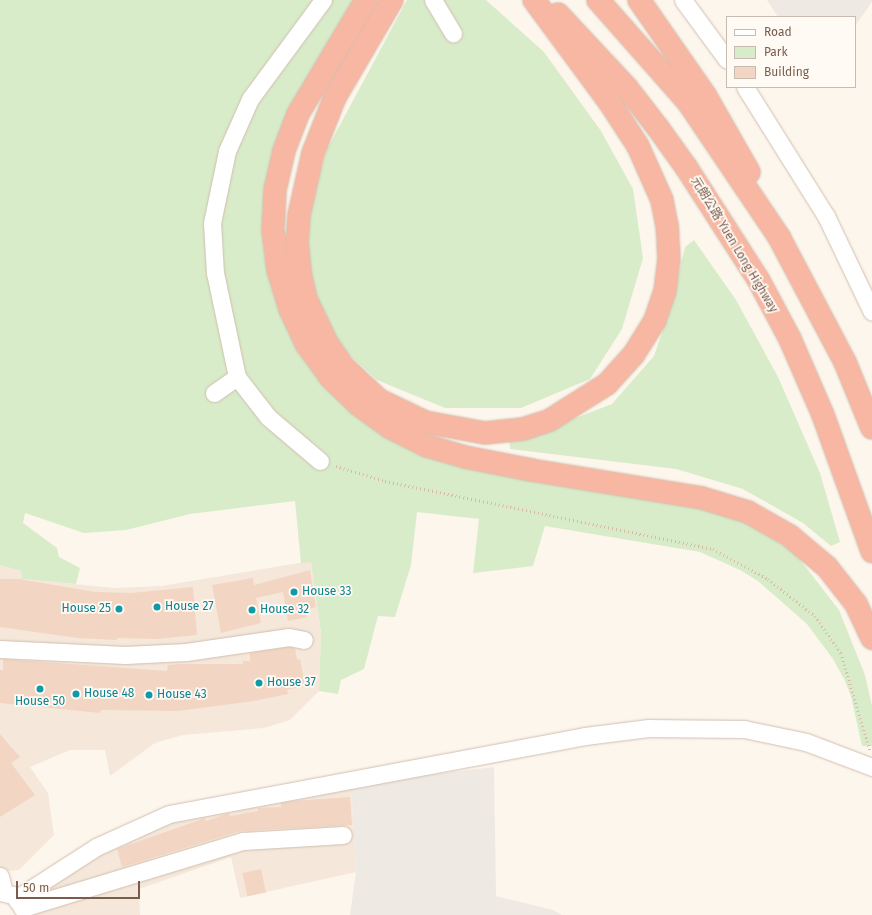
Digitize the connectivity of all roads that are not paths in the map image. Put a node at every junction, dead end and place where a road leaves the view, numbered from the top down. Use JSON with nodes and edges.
{"nodes":[{"id":1,"x":322,"y":0,"type":"edge"},
{"id":2,"x":366,"y":0,"type":"edge"},
{"id":3,"x":392,"y":0,"type":"edge"},
{"id":4,"x":433,"y":0,"type":"edge"},
{"id":5,"x":534,"y":0,"type":"edge"},
{"id":6,"x":542,"y":0,"type":"edge"},
{"id":7,"x":598,"y":0,"type":"edge"},
{"id":8,"x":639,"y":0,"type":"edge"},
{"id":9,"x":683,"y":0,"type":"edge"},
{"id":10,"x":453,"y":33,"type":"dead end"},
{"id":11,"x":726,"y":59,"type":"edge"},
{"id":12,"x":746,"y":88,"type":"edge"},
{"id":13,"x":779,"y":237,"type":"junction"},
{"id":14,"x":872,"y":312,"type":"edge"},
{"id":15,"x":237,"y":376,"type":"junction"},
{"id":16,"x":214,"y":393,"type":"dead end"},
{"id":17,"x":872,"y":428,"type":"edge"},
{"id":18,"x":320,"y":461,"type":"road end"},
{"id":19,"x":872,"y":552,"type":"edge"},
{"id":20,"x":304,"y":640,"type":"dead end"},
{"id":21,"x":872,"y":640,"type":"edge"},
{"id":22,"x":0,"y":649,"type":"edge"},
{"id":23,"x":872,"y":767,"type":"edge"},
{"id":24,"x":342,"y":835,"type":"dead end"},
{"id":25,"x":11,"y":897,"type":"edge"}],
"edges":[{"from":1,"to":15,"type":"street"},
{"from":2,"to":21,"type":"highway"},
{"from":3,"to":5,"type":"highway"},
{"from":4,"to":10,"type":"street"},
{"from":6,"to":19,"type":"highway","name":"元朗公路 Yuen Long Highway"},
{"from":7,"to":13,"type":"highway"},
{"from":8,"to":13,"type":"highway"},
{"from":9,"to":11,"type":"street"},
{"from":12,"to":14,"type":"street"},
{"from":13,"to":17,"type":"highway"},
{"from":15,"to":16,"type":"street"},
{"from":15,"to":18,"type":"street"},
{"from":20,"to":22,"type":"street"},
{"from":23,"to":25,"type":"street"},
{"from":24,"to":25,"type":"street"}]}
